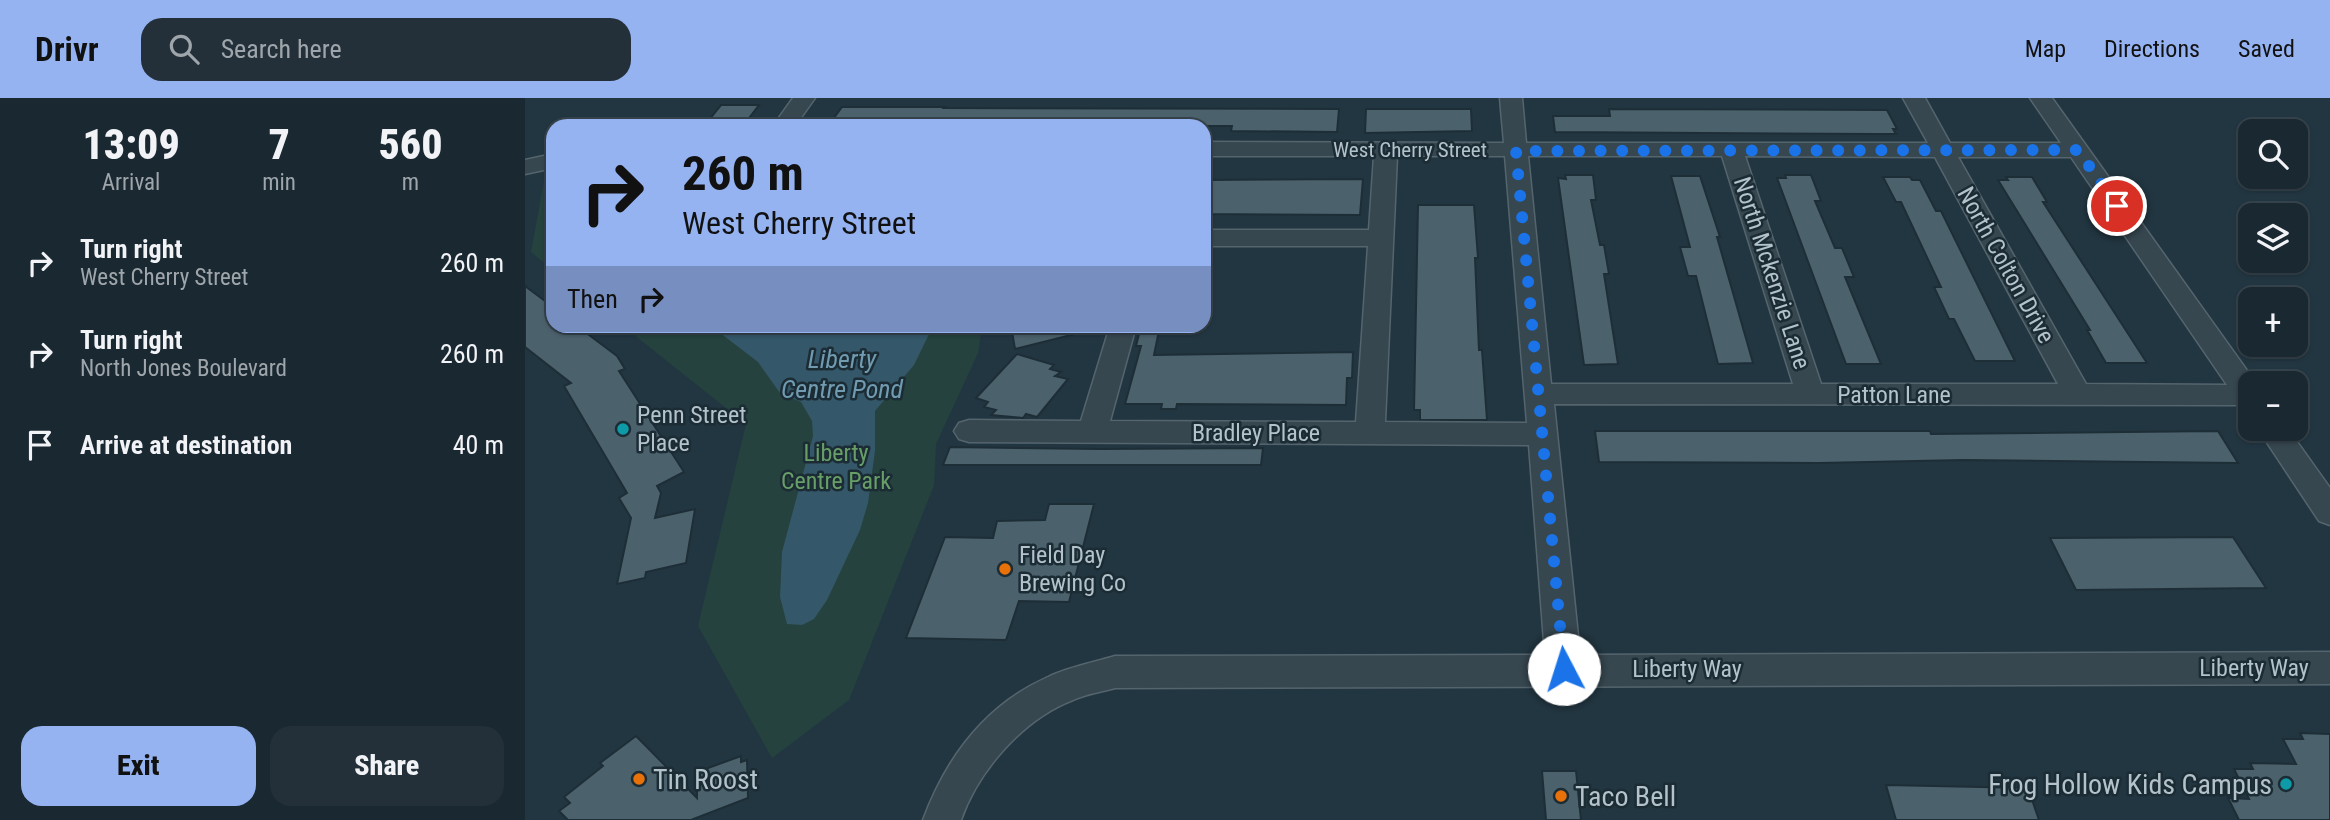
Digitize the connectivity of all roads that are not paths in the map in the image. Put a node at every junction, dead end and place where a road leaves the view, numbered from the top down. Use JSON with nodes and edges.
{"nodes":[{"id":1,"x":804,"y":98,"type":"edge"},
{"id":2,"x":1511,"y":98,"type":"edge"},
{"id":3,"x":1914,"y":98,"type":"edge"},
{"id":4,"x":2041,"y":98,"type":"edge"},
{"id":5,"x":789,"y":119,"type":"edge"},
{"id":6,"x":1211,"y":149,"type":"edge"},
{"id":7,"x":1386,"y":150,"type":"junction"},
{"id":8,"x":2078,"y":150,"type":"junction"},
{"id":9,"x":1516,"y":151,"type":"junction"},
{"id":10,"x":1732,"y":151,"type":"junction"},
{"id":11,"x":1943,"y":151,"type":"junction"},
{"id":12,"x":546,"y":162,"type":"edge"},
{"id":13,"x":525,"y":167,"type":"edge"},
{"id":14,"x":1211,"y":238,"type":"edge"},
{"id":15,"x":1381,"y":238,"type":"junction"},
{"id":16,"x":1121,"y":333,"type":"edge"},
{"id":17,"x":2238,"y":381,"type":"edge"},
{"id":18,"x":1539,"y":394,"type":"junction"},
{"id":19,"x":1811,"y":395,"type":"junction"},
{"id":20,"x":2078,"y":395,"type":"junction"},
{"id":21,"x":2238,"y":397,"type":"edge"},
{"id":22,"x":969,"y":431,"type":"dead end"},
{"id":23,"x":1092,"y":432,"type":"junction"},
{"id":24,"x":1370,"y":433,"type":"junction"},
{"id":25,"x":1543,"y":434,"type":"junction"},
{"id":26,"x":2280,"y":441,"type":"edge"},
{"id":27,"x":2330,"y":512,"type":"edge"},
{"id":28,"x":2330,"y":668,"type":"edge"},
{"id":29,"x":1564,"y":669,"type":"junction"},
{"id":30,"x":942,"y":820,"type":"edge"}],
"edges":[{"from":1,"to":5,"type":"street"},
{"from":2,"to":9,"type":"street"},
{"from":3,"to":11,"type":"street","name":"North Colton Drive"},
{"from":4,"to":8,"type":"street"},
{"from":6,"to":7,"type":"street","name":"West Cherry Street"},
{"from":7,"to":9,"type":"street","name":"West Cherry Street"},
{"from":7,"to":15,"type":"street"},
{"from":8,"to":11,"type":"street","name":"West Cherry Street"},
{"from":8,"to":17,"type":"street"},
{"from":9,"to":10,"type":"street","name":"West Cherry Street"},
{"from":9,"to":18,"type":"street"},
{"from":10,"to":11,"type":"street","name":"West Cherry Street"},
{"from":10,"to":19,"type":"street","name":"North Mckenzie Lane"},
{"from":11,"to":20,"type":"street","name":"North Colton Drive"},
{"from":12,"to":13,"type":"street"},
{"from":14,"to":15,"type":"street"},
{"from":15,"to":24,"type":"street"},
{"from":16,"to":23,"type":"street"},
{"from":18,"to":19,"type":"street","name":"Patton Lane"},
{"from":18,"to":25,"type":"street"},
{"from":19,"to":20,"type":"street","name":"Patton Lane"},
{"from":20,"to":21,"type":"street","name":"Patton Lane"},
{"from":22,"to":23,"type":"street","name":"Bradley Place"},
{"from":23,"to":24,"type":"street","name":"Bradley Place"},
{"from":24,"to":25,"type":"street","name":"Bradley Place"},
{"from":25,"to":29,"type":"street"},
{"from":26,"to":27,"type":"street"},
{"from":28,"to":29,"type":"street","name":"Liberty Way"},
{"from":29,"to":30,"type":"street","name":"Liberty Way"}]}
